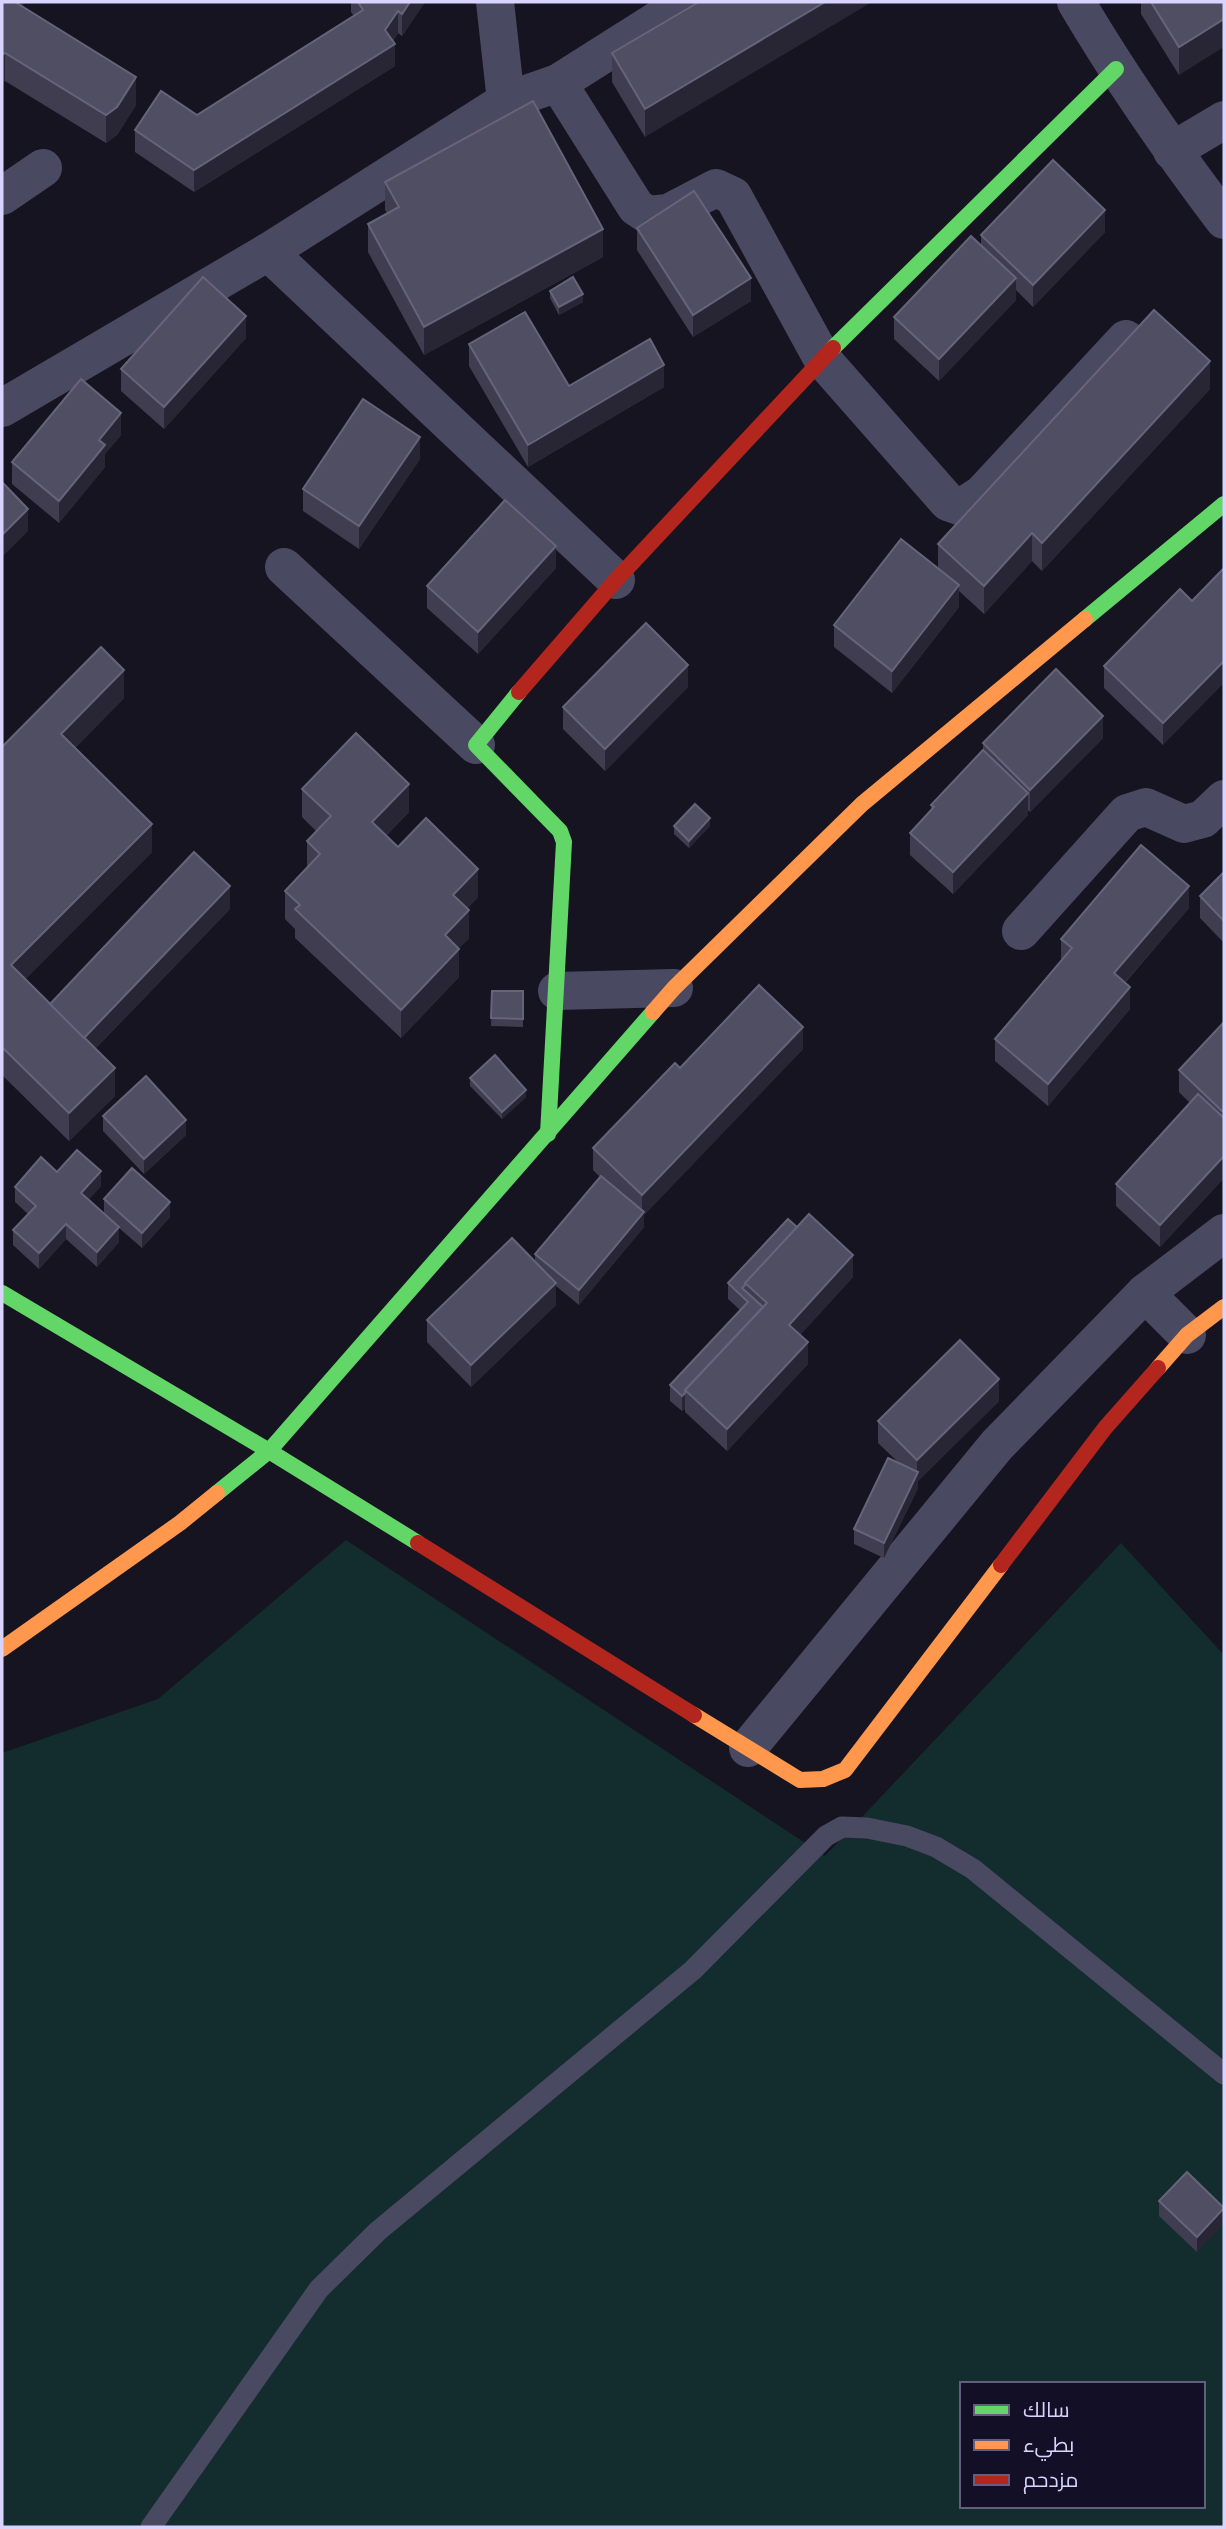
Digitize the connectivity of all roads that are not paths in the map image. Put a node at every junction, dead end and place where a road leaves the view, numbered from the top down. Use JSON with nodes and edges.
{"nodes":[{"id":1,"x":495,"y":2,"type":"edge"},
{"id":2,"x":686,"y":2,"type":"edge"},
{"id":3,"x":1076,"y":2,"type":"edge"},
{"id":4,"x":1116,"y":69,"type":"junction"},
{"id":5,"x":558,"y":83,"type":"junction"},
{"id":6,"x":506,"y":101,"type":"junction"},
{"id":7,"x":1224,"y":120,"type":"edge"},
{"id":8,"x":1172,"y":151,"type":"junction"},
{"id":9,"x":43,"y":168,"type":"dead end"},
{"id":10,"x":2,"y":196,"type":"edge"},
{"id":11,"x":1224,"y":220,"type":"edge"},
{"id":12,"x":268,"y":252,"type":"junction"},
{"id":13,"x":1126,"y":339,"type":"edge"},
{"id":14,"x":823,"y":360,"type":"junction"},
{"id":15,"x":2,"y":408,"type":"edge"},
{"id":16,"x":1224,"y":504,"type":"edge"},
{"id":17,"x":284,"y":567,"type":"dead end"},
{"id":18,"x":616,"y":580,"type":"junction"},
{"id":19,"x":476,"y":745,"type":"junction"},
{"id":20,"x":1224,"y":799,"type":"edge"},
{"id":21,"x":1021,"y":931,"type":"dead end"},
{"id":22,"x":674,"y":988,"type":"junction"},
{"id":23,"x":557,"y":991,"type":"junction"},
{"id":24,"x":548,"y":1134,"type":"junction"},
{"id":25,"x":1224,"y":1233,"type":"edge"},
{"id":26,"x":2,"y":1293,"type":"edge"},
{"id":27,"x":1145,"y":1293,"type":"junction"},
{"id":28,"x":1224,"y":1307,"type":"edge"},
{"id":29,"x":1187,"y":1335,"type":"junction"},
{"id":30,"x":269,"y":1451,"type":"junction"},
{"id":31,"x":2,"y":1649,"type":"edge"},
{"id":32,"x":748,"y":1748,"type":"junction"},
{"id":33,"x":1224,"y":2074,"type":"edge"},
{"id":34,"x":151,"y":2527,"type":"edge"}],
"edges":[{"from":1,"to":6,"type":"street"},
{"from":2,"to":5,"type":"street"},
{"from":3,"to":4,"type":"street"},
{"from":4,"to":8,"type":"street"},
{"from":4,"to":14,"type":"street"},
{"from":5,"to":6,"type":"street"},
{"from":5,"to":14,"type":"street"},
{"from":6,"to":12,"type":"street"},
{"from":7,"to":8,"type":"street"},
{"from":8,"to":11,"type":"street"},
{"from":9,"to":10,"type":"street"},
{"from":12,"to":15,"type":"street"},
{"from":12,"to":18,"type":"street"},
{"from":13,"to":14,"type":"street"},
{"from":14,"to":18,"type":"street"},
{"from":16,"to":22,"type":"street"},
{"from":17,"to":19,"type":"street"},
{"from":18,"to":19,"type":"street"},
{"from":19,"to":23,"type":"street"},
{"from":20,"to":21,"type":"street"},
{"from":22,"to":23,"type":"street"},
{"from":22,"to":24,"type":"street"},
{"from":23,"to":24,"type":"street"},
{"from":24,"to":30,"type":"street"},
{"from":25,"to":27,"type":"street"},
{"from":26,"to":30,"type":"street"},
{"from":27,"to":29,"type":"street"},
{"from":27,"to":32,"type":"street"},
{"from":28,"to":29,"type":"street"},
{"from":29,"to":32,"type":"street"},
{"from":30,"to":31,"type":"street"},
{"from":30,"to":32,"type":"street"},
{"from":33,"to":34,"type":"lane"}]}
